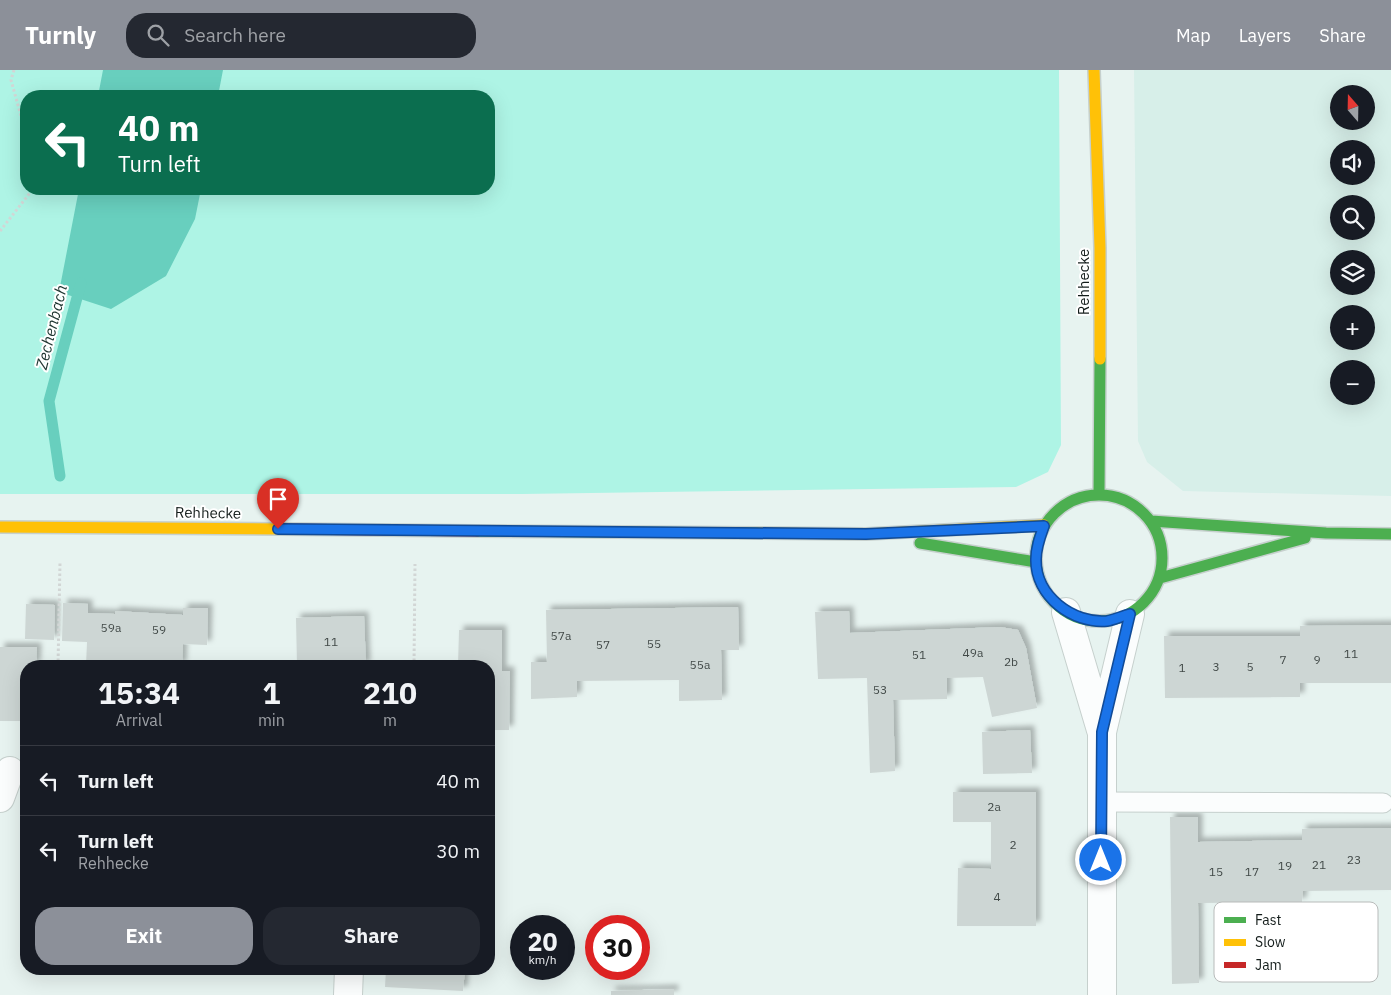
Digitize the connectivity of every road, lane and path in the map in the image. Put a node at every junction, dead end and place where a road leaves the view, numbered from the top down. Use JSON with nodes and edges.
{"nodes":[{"id":1,"x":14,"y":70,"type":"edge"},
{"id":2,"x":1094,"y":70,"type":"edge"},
{"id":3,"x":20,"y":112,"type":"edge"},
{"id":4,"x":28,"y":195,"type":"edge"},
{"id":5,"x":0,"y":231,"type":"edge"},
{"id":6,"x":1099,"y":494,"type":"junction"},
{"id":7,"x":1151,"y":521,"type":"junction"},
{"id":8,"x":60,"y":526,"type":"junction"},
{"id":9,"x":1044,"y":526,"type":"junction"},
{"id":10,"x":0,"y":527,"type":"edge"},
{"id":11,"x":416,"y":530,"type":"junction"},
{"id":12,"x":1326,"y":533,"type":"junction"},
{"id":13,"x":866,"y":534,"type":"junction"},
{"id":14,"x":1391,"y":534,"type":"edge"},
{"id":15,"x":1036,"y":562,"type":"junction"},
{"id":16,"x":1160,"y":578,"type":"junction"},
{"id":17,"x":1066,"y":612,"type":"junction"},
{"id":18,"x":1130,"y":614,"type":"junction"},
{"id":19,"x":58,"y":660,"type":"edge"},
{"id":20,"x":414,"y":660,"type":"edge"},
{"id":21,"x":1102,"y":732,"type":"junction"},
{"id":22,"x":10,"y":771,"type":"dead end"},
{"id":23,"x":0,"y":798,"type":"edge"},
{"id":24,"x":1101,"y":802,"type":"junction"},
{"id":25,"x":1383,"y":803,"type":"dead end"},
{"id":26,"x":349,"y":975,"type":"edge"},
{"id":27,"x":348,"y":995,"type":"edge"},
{"id":28,"x":1102,"y":995,"type":"edge"}],
"edges":[{"from":1,"to":3,"type":"path"},
{"from":2,"to":6,"type":"street","name":"Rehhecke"},
{"from":4,"to":5,"type":"path"},
{"from":6,"to":7,"type":"street"},
{"from":6,"to":9,"type":"street"},
{"from":7,"to":12,"type":"street"},
{"from":7,"to":16,"type":"street"},
{"from":8,"to":10,"type":"street","name":"Rehhecke"},
{"from":8,"to":11,"type":"street","name":"Rehhecke"},
{"from":8,"to":19,"type":"path"},
{"from":9,"to":13,"type":"street","name":"Rehhecke"},
{"from":9,"to":15,"type":"street"},
{"from":11,"to":13,"type":"street","name":"Rehhecke"},
{"from":11,"to":20,"type":"path"},
{"from":12,"to":14,"type":"street"},
{"from":12,"to":16,"type":"street"},
{"from":13,"to":15,"type":"street","name":"Rehhecke"},
{"from":15,"to":17,"type":"street"},
{"from":16,"to":18,"type":"street"},
{"from":17,"to":18,"type":"street"},
{"from":17,"to":21,"type":"street"},
{"from":18,"to":21,"type":"street"},
{"from":21,"to":24,"type":"street"},
{"from":22,"to":23,"type":"street"},
{"from":24,"to":25,"type":"lane"},
{"from":24,"to":28,"type":"street"},
{"from":26,"to":27,"type":"street"}]}
